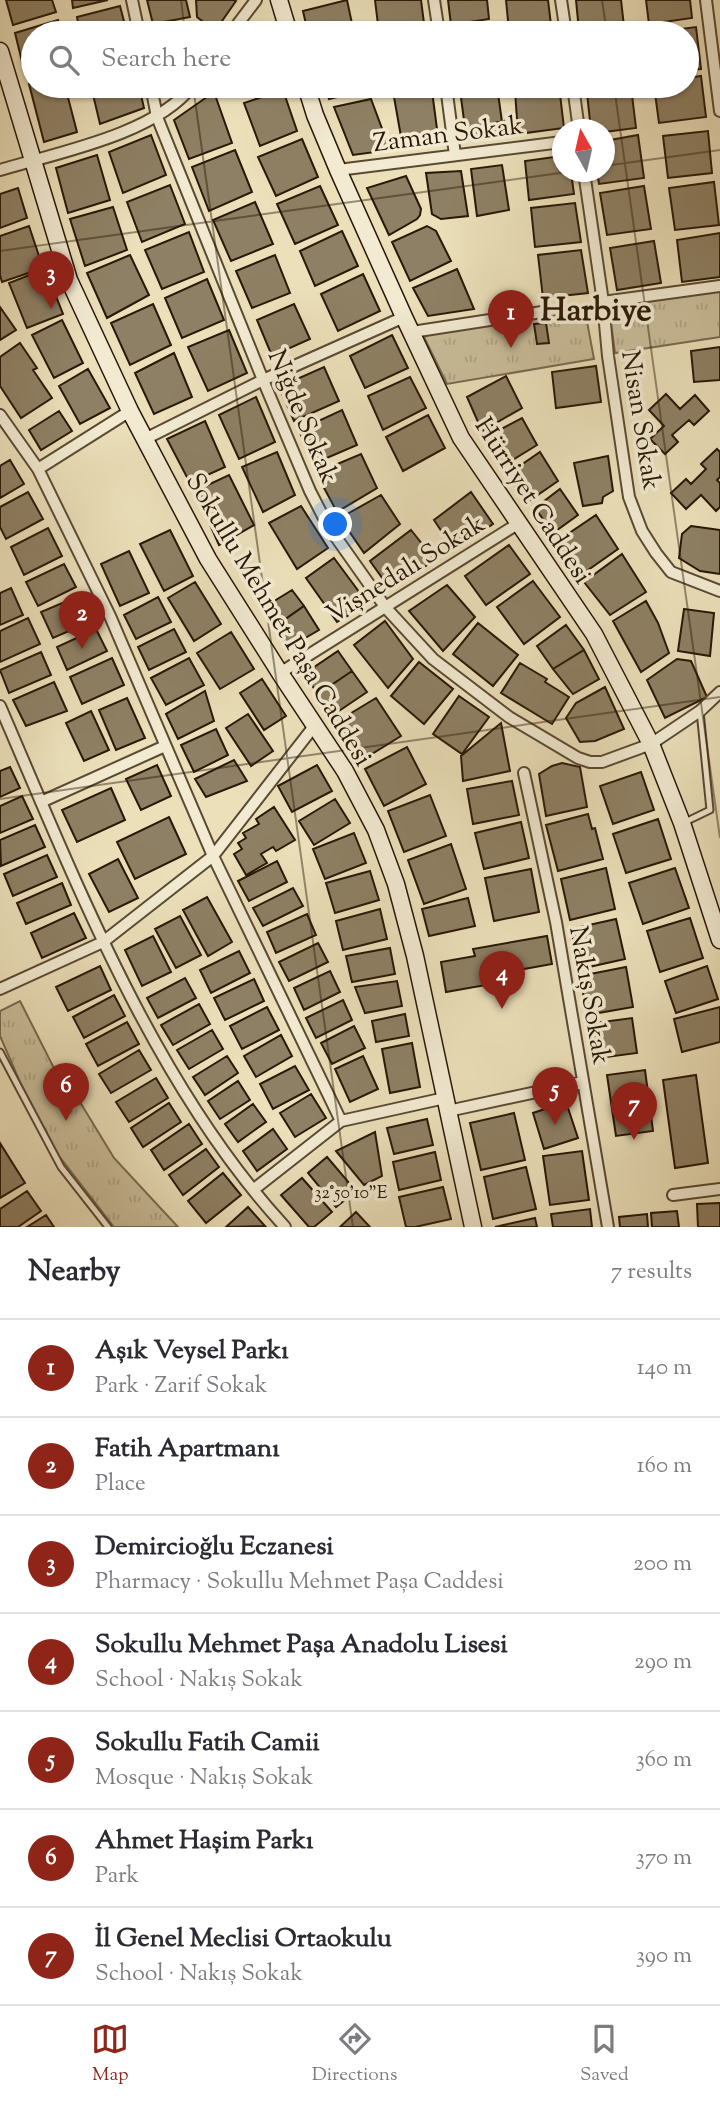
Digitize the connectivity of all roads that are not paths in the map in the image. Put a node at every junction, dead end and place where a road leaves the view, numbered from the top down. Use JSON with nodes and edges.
{"nodes":[{"id":1,"x":132,"y":0,"type":"edge"},
{"id":2,"x":256,"y":0,"type":"edge"},
{"id":3,"x":279,"y":0,"type":"edge"},
{"id":4,"x":434,"y":0,"type":"edge"},
{"id":5,"x":561,"y":0,"type":"edge"},
{"id":6,"x":706,"y":0,"type":"edge"},
{"id":7,"x":136,"y":21,"type":"edge"},
{"id":8,"x":240,"y":21,"type":"edge"},
{"id":9,"x":285,"y":21,"type":"edge"},
{"id":10,"x":437,"y":21,"type":"edge"},
{"id":11,"x":564,"y":21,"type":"edge"},
{"id":12,"x":0,"y":51,"type":"edge"},
{"id":13,"x":153,"y":98,"type":"edge"},
{"id":14,"x":178,"y":98,"type":"edge"},
{"id":15,"x":310,"y":98,"type":"edge"},
{"id":16,"x":448,"y":98,"type":"edge"},
{"id":17,"x":575,"y":98,"type":"edge"},
{"id":18,"x":720,"y":111,"type":"edge"},
{"id":19,"x":157,"y":117,"type":"junction"},
{"id":20,"x":578,"y":119,"type":"edge"},
{"id":21,"x":552,"y":143,"type":"edge"},
{"id":22,"x":455,"y":155,"type":"junction"},
{"id":23,"x":32,"y":160,"type":"junction"},
{"id":24,"x":0,"y":170,"type":"edge"},
{"id":25,"x":338,"y":170,"type":"junction"},
{"id":26,"x":585,"y":182,"type":"edge"},
{"id":27,"x":720,"y":286,"type":"edge"},
{"id":28,"x":603,"y":302,"type":"junction"},
{"id":29,"x":542,"y":312,"type":"dead end"},
{"id":30,"x":408,"y":324,"type":"junction"},
{"id":31,"x":263,"y":380,"type":"junction"},
{"id":32,"x":130,"y":411,"type":"junction"},
{"id":33,"x":0,"y":415,"type":"edge"},
{"id":34,"x":145,"y":439,"type":"junction"},
{"id":35,"x":37,"y":469,"type":"junction"},
{"id":36,"x":519,"y":523,"type":"junction"},
{"id":37,"x":720,"y":591,"type":"edge"},
{"id":38,"x":386,"y":608,"type":"junction"},
{"id":39,"x":280,"y":673,"type":"junction"},
{"id":40,"x":720,"y":692,"type":"edge"},
{"id":41,"x":0,"y":706,"type":"edge"},
{"id":42,"x":701,"y":711,"type":"junction"},
{"id":43,"x":315,"y":725,"type":"junction"},
{"id":44,"x":651,"y":744,"type":"junction"},
{"id":45,"x":165,"y":746,"type":"junction"},
{"id":46,"x":524,"y":772,"type":"dead end"},
{"id":47,"x":41,"y":802,"type":"junction"},
{"id":48,"x":682,"y":823,"type":"junction"},
{"id":49,"x":213,"y":856,"type":"junction"},
{"id":50,"x":720,"y":940,"type":"edge"},
{"id":51,"x":103,"y":942,"type":"junction"},
{"id":52,"x":0,"y":989,"type":"edge"},
{"id":53,"x":0,"y":1052,"type":"edge"},
{"id":54,"x":583,"y":1082,"type":"junction"},
{"id":55,"x":446,"y":1105,"type":"junction"},
{"id":56,"x":341,"y":1121,"type":"junction"},
{"id":57,"x":720,"y":1189,"type":"edge"},
{"id":58,"x":253,"y":1190,"type":"junction"},
{"id":59,"x":673,"y":1195,"type":"dead end"},
{"id":60,"x":108,"y":1227,"type":"edge"},
{"id":61,"x":285,"y":1227,"type":"edge"},
{"id":62,"x":473,"y":1227,"type":"edge"},
{"id":63,"x":608,"y":1227,"type":"edge"}],
"edges":[{"from":1,"to":7,"type":"street"},
{"from":2,"to":8,"type":"street"},
{"from":3,"to":9,"type":"main road"},
{"from":4,"to":10,"type":"street"},
{"from":5,"to":11,"type":"street"},
{"from":6,"to":18,"type":"street"},
{"from":12,"to":23,"type":"main road","name":"Sokullu Mehmet Paşa Caddesi"},
{"from":13,"to":19,"type":"street","name":"Niğde Sokak"},
{"from":14,"to":19,"type":"street"},
{"from":15,"to":25,"type":"main road","name":"Hürriyet Caddesi"},
{"from":16,"to":22,"type":"street"},
{"from":17,"to":20,"type":"street"},
{"from":19,"to":23,"type":"street"},
{"from":19,"to":31,"type":"street","name":"Niğde Sokak"},
{"from":21,"to":22,"type":"street","name":"Zaman Sokak"},
{"from":22,"to":25,"type":"street","name":"Zaman Sokak"},
{"from":23,"to":24,"type":"street"},
{"from":23,"to":32,"type":"main road","name":"Sokullu Mehmet Paşa Caddesi"},
{"from":25,"to":30,"type":"main road","name":"Hürriyet Caddesi"},
{"from":26,"to":28,"type":"street","name":"Nisan Sokak"},
{"from":27,"to":28,"type":"street"},
{"from":28,"to":37,"type":"street","name":"Nisan Sokak"},
{"from":29,"to":30,"type":"street"},
{"from":30,"to":31,"type":"street"},
{"from":30,"to":36,"type":"main road","name":"Hürriyet Caddesi"},
{"from":31,"to":34,"type":"street"},
{"from":31,"to":38,"type":"street","name":"Niğde Sokak"},
{"from":32,"to":34,"type":"main road","name":"Sokullu Mehmet Paşa Caddesi"},
{"from":32,"to":35,"type":"street"},
{"from":33,"to":35,"type":"street"},
{"from":34,"to":39,"type":"main road","name":"Sokullu Mehmet Paşa Caddesi"},
{"from":35,"to":45,"type":"street"},
{"from":36,"to":38,"type":"street","name":"Vişnedalı Sokak"},
{"from":36,"to":44,"type":"main road","name":"Hürriyet Caddesi"},
{"from":38,"to":39,"type":"street","name":"Vişnedalı Sokak"},
{"from":38,"to":44,"type":"street","name":"Niğde Sokak"},
{"from":39,"to":43,"type":"main road","name":"Sokullu Mehmet Paşa Caddesi"},
{"from":40,"to":42,"type":"street","name":"Niğde Sokak"},
{"from":41,"to":47,"type":"street"},
{"from":42,"to":44,"type":"street","name":"Niğde Sokak"},
{"from":42,"to":48,"type":"lane"},
{"from":43,"to":49,"type":"street"},
{"from":43,"to":55,"type":"main road","name":"Sokullu Mehmet Paşa Caddesi"},
{"from":44,"to":48,"type":"main road","name":"Hürriyet Caddesi"},
{"from":45,"to":47,"type":"street"},
{"from":45,"to":49,"type":"street"},
{"from":46,"to":54,"type":"street","name":"Nakış Sokak"},
{"from":47,"to":51,"type":"street"},
{"from":48,"to":50,"type":"main road","name":"Hürriyet Caddesi"},
{"from":49,"to":51,"type":"street"},
{"from":49,"to":56,"type":"street"},
{"from":51,"to":52,"type":"street"},
{"from":51,"to":58,"type":"street"},
{"from":53,"to":60,"type":"lane"},
{"from":54,"to":55,"type":"street"},
{"from":54,"to":63,"type":"street","name":"Nakış Sokak"},
{"from":55,"to":56,"type":"street"},
{"from":55,"to":62,"type":"main road","name":"Sokullu Mehmet Paşa Caddesi"},
{"from":56,"to":58,"type":"street"},
{"from":57,"to":59,"type":"street"},
{"from":58,"to":61,"type":"street"}]}
